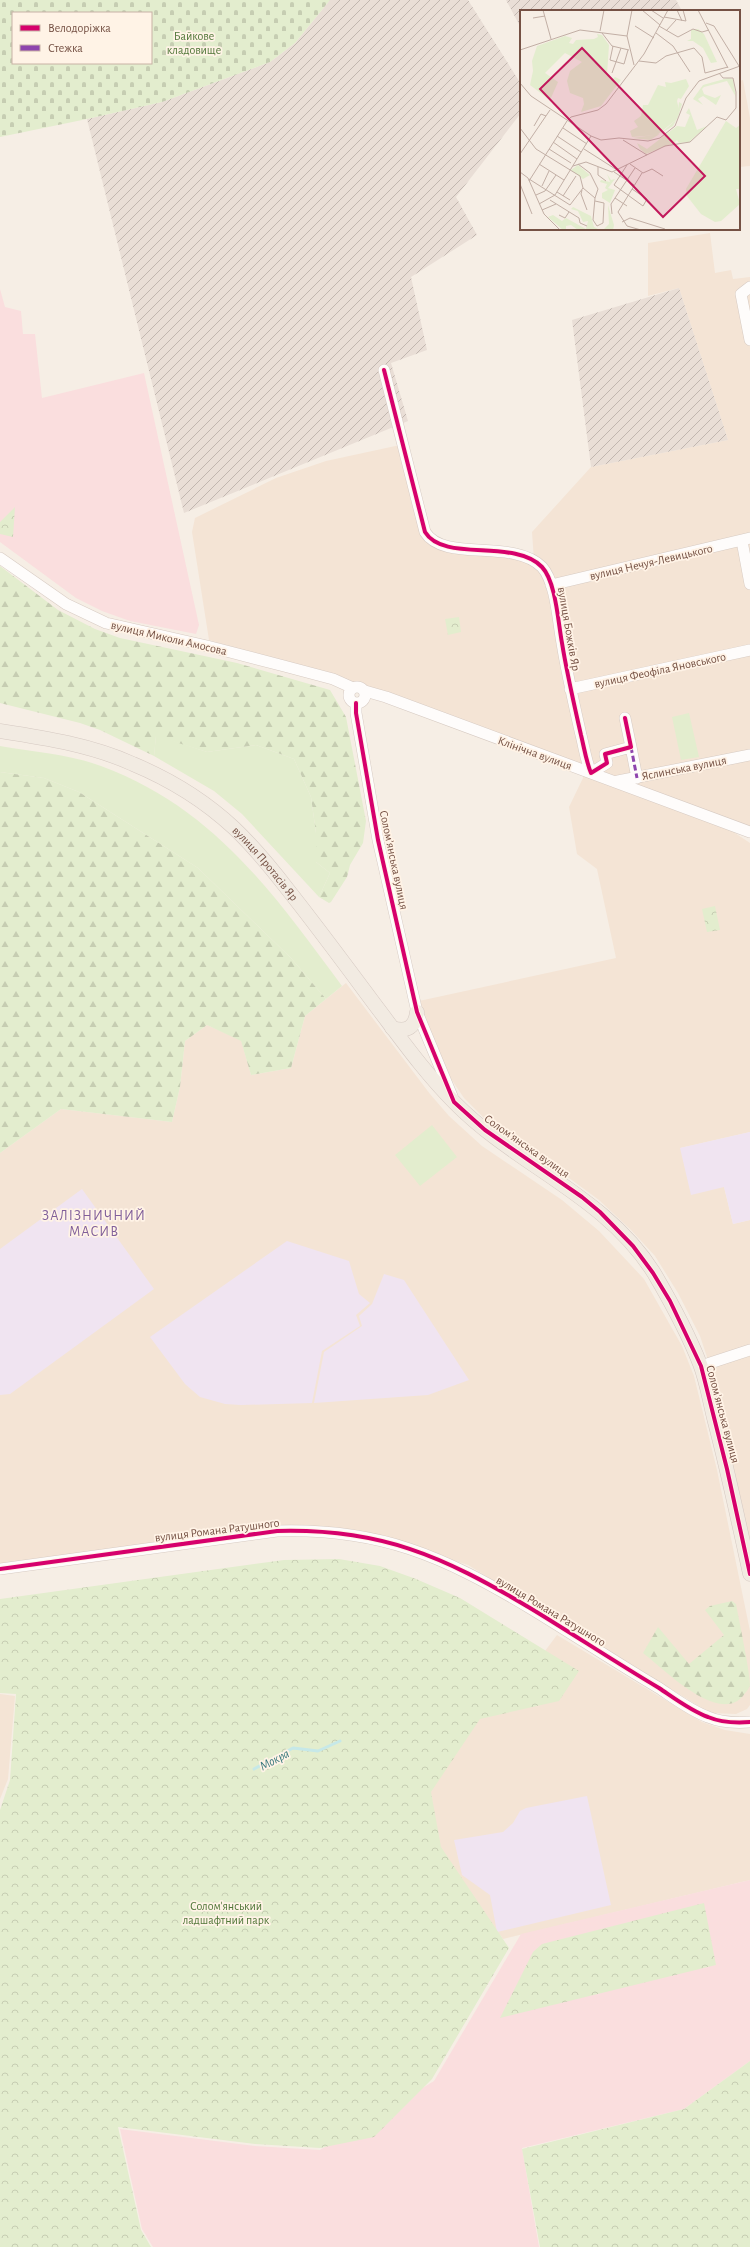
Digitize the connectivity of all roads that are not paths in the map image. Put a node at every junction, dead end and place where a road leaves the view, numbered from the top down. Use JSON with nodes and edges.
{"nodes":[{"id":1,"x":750,"y":287,"type":"edge"},
{"id":2,"x":750,"y":340,"type":"edge"},
{"id":3,"x":384,"y":370,"type":"dead end"},
{"id":4,"x":746,"y":540,"type":"edge"},
{"id":5,"x":0,"y":558,"type":"edge"},
{"id":6,"x":750,"y":584,"type":"edge"},
{"id":7,"x":551,"y":585,"type":"junction"},
{"id":8,"x":750,"y":650,"type":"edge"},
{"id":9,"x":352,"y":688,"type":"junction"},
{"id":10,"x":570,"y":689,"type":"junction"},
{"id":11,"x":365,"y":691,"type":"junction"},
{"id":12,"x":356,"y":704,"type":"junction"},
{"id":13,"x":625,"y":718,"type":"dead end"},
{"id":14,"x":0,"y":731,"type":"edge"},
{"id":15,"x":631,"y":747,"type":"junction"},
{"id":16,"x":750,"y":755,"type":"edge"},
{"id":17,"x":591,"y":773,"type":"junction"},
{"id":18,"x":637,"y":778,"type":"junction"},
{"id":19,"x":617,"y":782,"type":"junction"},
{"id":20,"x":750,"y":832,"type":"edge"},
{"id":21,"x":417,"y":1012,"type":"junction"},
{"id":22,"x":392,"y":1028,"type":"junction"},
{"id":23,"x":454,"y":1102,"type":"junction"},
{"id":24,"x":750,"y":1350,"type":"edge"},
{"id":25,"x":701,"y":1366,"type":"junction"},
{"id":26,"x":0,"y":1569,"type":"edge"},
{"id":27,"x":750,"y":1574,"type":"edge"},
{"id":28,"x":750,"y":1722,"type":"edge"}],
"edges":[{"from":1,"to":2,"type":"street"},
{"from":3,"to":7,"type":"street","name":"вулиця Божків Яр"},
{"from":4,"to":6,"type":"street"},
{"from":4,"to":7,"type":"street","name":"вулиця Нечуя-Левицького"},
{"from":5,"to":9,"type":"street","name":"вулиця Миколи Амосова"},
{"from":7,"to":10,"type":"street","name":"вулиця Божків Яр"},
{"from":8,"to":10,"type":"street","name":"вулиця Феофіла Яновського"},
{"from":9,"to":11,"type":"street"},
{"from":9,"to":12,"type":"street"},
{"from":10,"to":17,"type":"street","name":"вулиця Божків Яр"},
{"from":11,"to":12,"type":"street"},
{"from":11,"to":17,"type":"street","name":"Клінічна вулиця"},
{"from":12,"to":21,"type":"street","name":"Соломʼянська вулиця"},
{"from":13,"to":15,"type":"street"},
{"from":14,"to":22,"type":"main road","name":"вулиця Протасів Яр"},
{"from":15,"to":17,"type":"street"},
{"from":15,"to":18,"type":"street"},
{"from":16,"to":18,"type":"street","name":"Яслинська вулиця"},
{"from":17,"to":19,"type":"street","name":"Клінічна вулиця"},
{"from":18,"to":19,"type":"street","name":"Яслинська вулиця"},
{"from":19,"to":20,"type":"street","name":"Клінічна вулиця"},
{"from":21,"to":22,"type":"main road"},
{"from":21,"to":23,"type":"street","name":"Соломʼянська вулиця"},
{"from":22,"to":23,"type":"main road","name":"вулиця Протасів Яр"},
{"from":23,"to":25,"type":"main road","name":"Соломʼянська вулиця"},
{"from":24,"to":25,"type":"street"},
{"from":25,"to":27,"type":"main road","name":"Соломʼянська вулиця"},
{"from":26,"to":28,"type":"street","name":"вулиця Романа Ратушного"}]}
